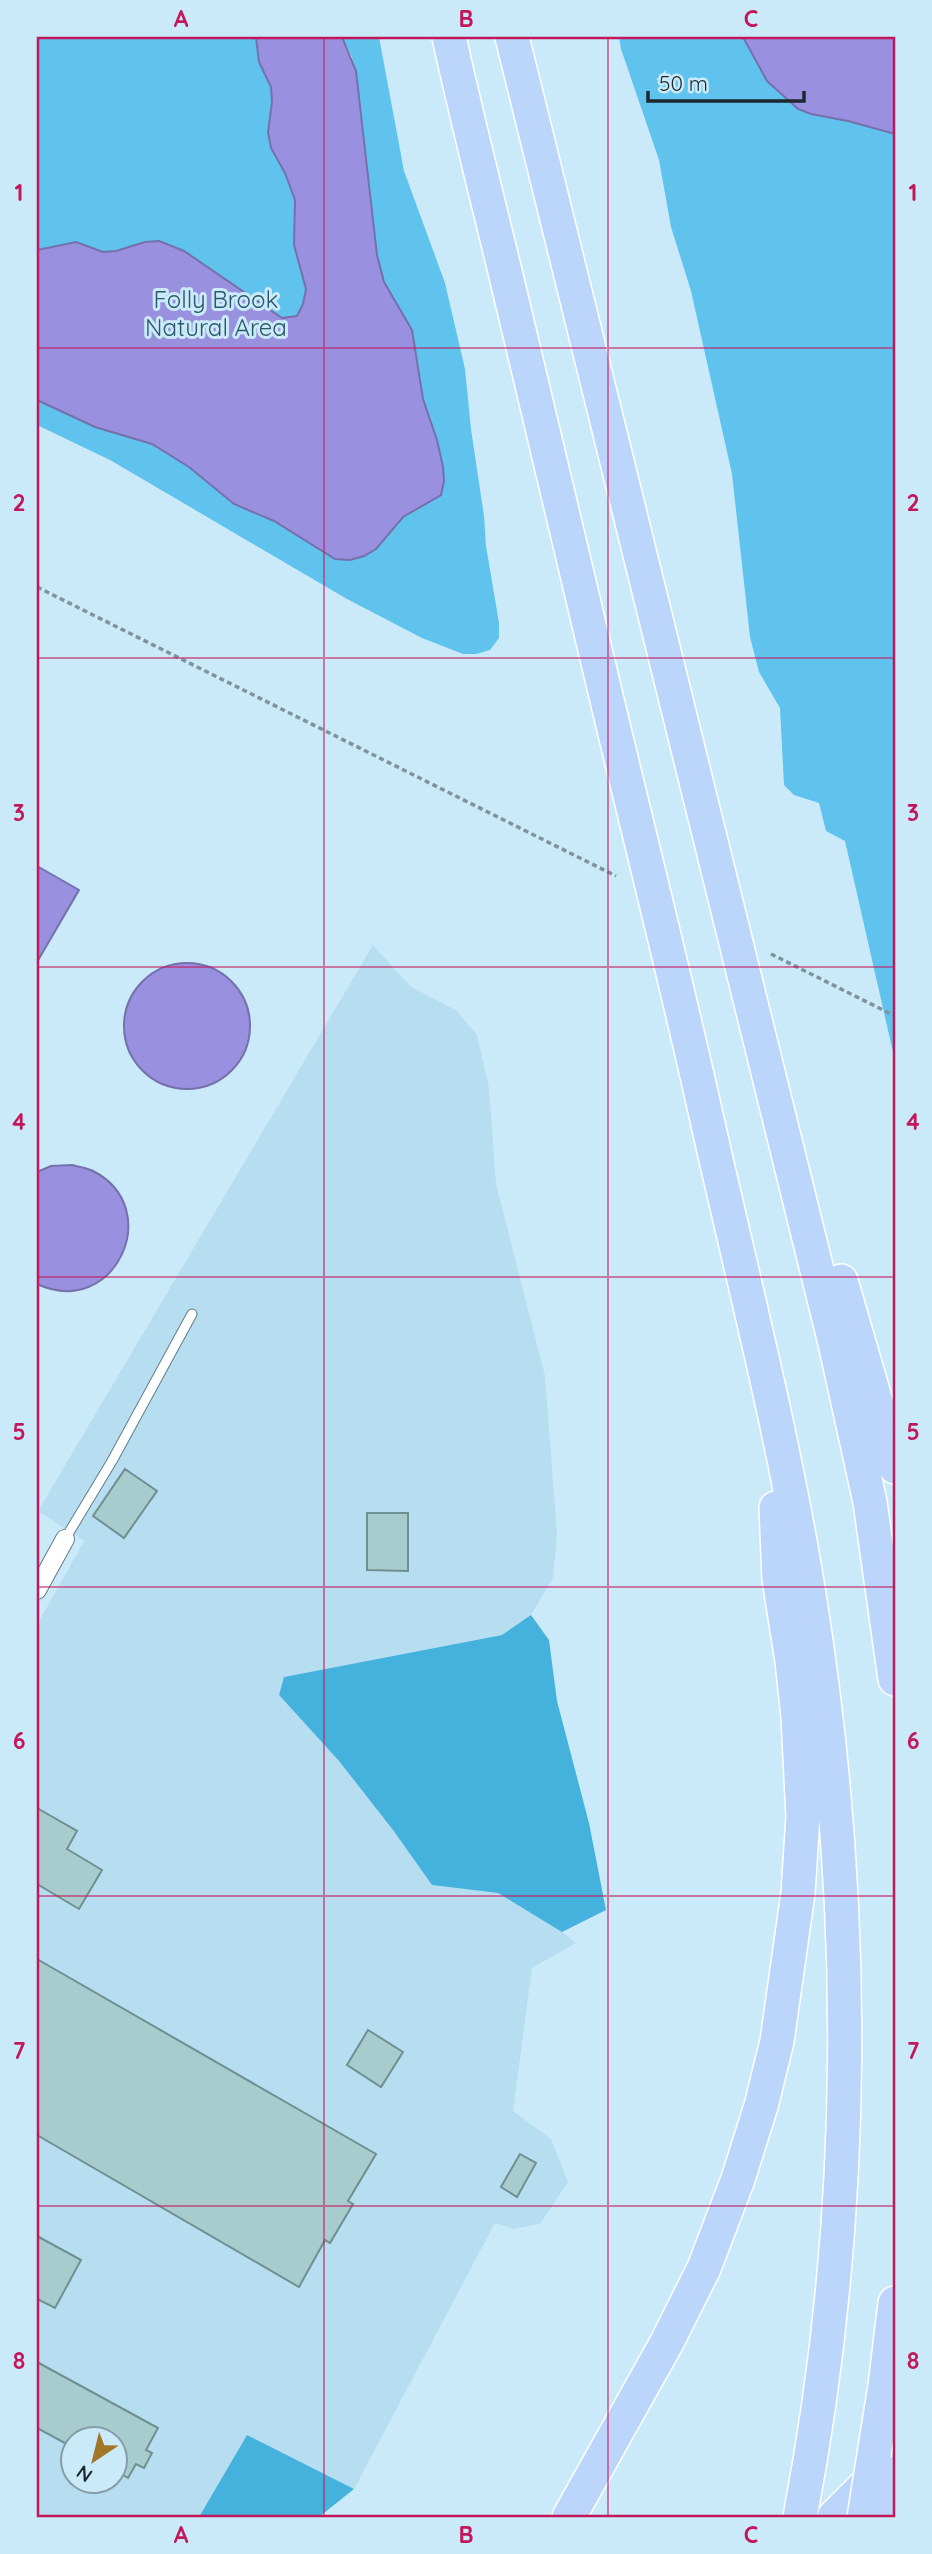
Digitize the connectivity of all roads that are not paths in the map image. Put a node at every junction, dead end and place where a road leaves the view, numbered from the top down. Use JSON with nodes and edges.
{"nodes":[{"id":1,"x":449,"y":37,"type":"edge"},
{"id":2,"x":512,"y":37,"type":"edge"},
{"id":3,"x":793,"y":1172,"type":"junction"},
{"id":4,"x":192,"y":1314,"type":"dead end"},
{"id":5,"x":772,"y":1408,"type":"junction"},
{"id":6,"x":895,"y":1466,"type":"edge"},
{"id":7,"x":65,"y":1539,"type":"joint"},
{"id":8,"x":37,"y":1590,"type":"edge"},
{"id":9,"x":895,"y":1679,"type":"edge"},
{"id":10,"x":895,"y":2314,"type":"edge"},
{"id":11,"x":895,"y":2456,"type":"edge"},
{"id":12,"x":895,"y":2473,"type":"edge"},
{"id":13,"x":895,"y":2501,"type":"edge"},
{"id":14,"x":569,"y":2517,"type":"edge"},
{"id":15,"x":800,"y":2517,"type":"edge"},
{"id":16,"x":834,"y":2517,"type":"edge"},
{"id":17,"x":864,"y":2517,"type":"edge"},
{"id":18,"x":879,"y":2517,"type":"edge"},
{"id":19,"x":889,"y":2517,"type":"edge"}],
"edges":[{"from":1,"to":5,"type":"highway"},
{"from":2,"to":3,"type":"highway"},
{"from":3,"to":6,"type":"highway"},
{"from":3,"to":9,"type":"highway"},
{"from":4,"to":7,"type":"lane"},
{"from":5,"to":14,"type":"highway"},
{"from":5,"to":15,"type":"highway"},
{"from":7,"to":8,"type":"street"},
{"from":10,"to":17,"type":"highway","bridge":true},
{"from":11,"to":16,"type":"highway"},
{"from":12,"to":19,"type":"highway","bridge":true},
{"from":13,"to":18,"type":"highway"}]}
